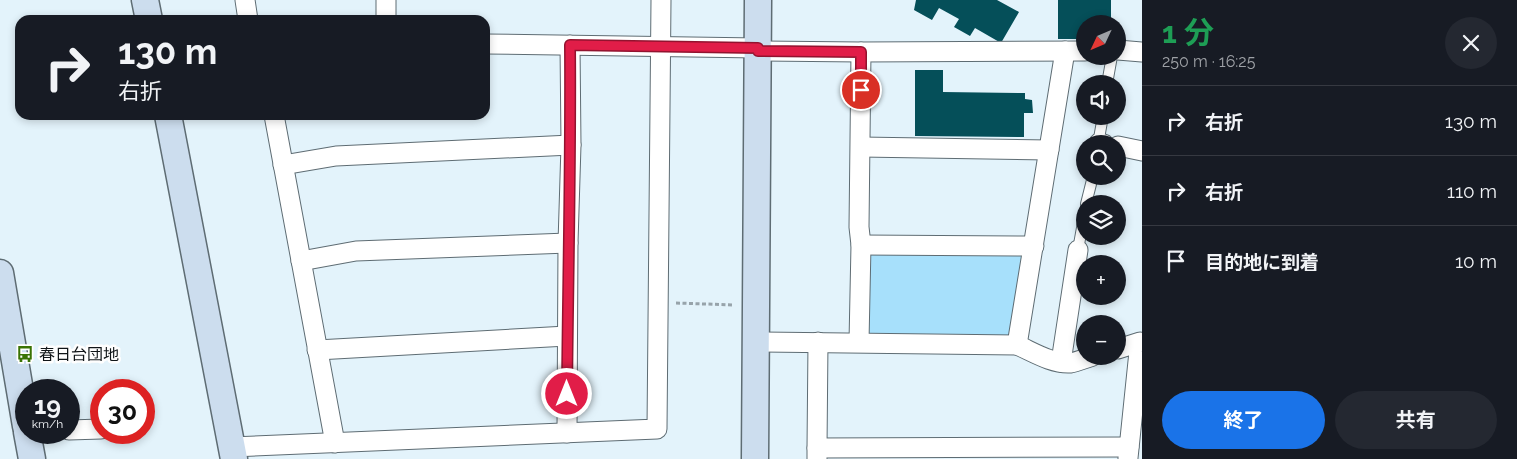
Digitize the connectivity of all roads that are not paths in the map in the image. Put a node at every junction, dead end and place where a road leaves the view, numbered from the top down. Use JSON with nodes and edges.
{"nodes":[{"id":1,"x":145,"y":0,"type":"edge"},
{"id":2,"x":245,"y":0,"type":"edge"},
{"id":3,"x":386,"y":0,"type":"edge"},
{"id":4,"x":661,"y":0,"type":"edge"},
{"id":5,"x":758,"y":0,"type":"edge"},
{"id":6,"x":148,"y":15,"type":"edge"},
{"id":7,"x":247,"y":15,"type":"edge"},
{"id":8,"x":386,"y":15,"type":"edge"},
{"id":9,"x":490,"y":44,"type":"edge"},
{"id":10,"x":570,"y":45,"type":"junction"},
{"id":11,"x":661,"y":46,"type":"junction"},
{"id":12,"x":758,"y":49,"type":"junction"},
{"id":13,"x":1064,"y":51,"type":"junction"},
{"id":14,"x":1076,"y":51,"type":"edge"},
{"id":15,"x":1126,"y":51,"type":"edge"},
{"id":16,"x":861,"y":52,"type":"junction"},
{"id":17,"x":1142,"y":52,"type":"edge"},
{"id":18,"x":169,"y":120,"type":"edge"},
{"id":19,"x":275,"y":120,"type":"edge"},
{"id":20,"x":571,"y":145,"type":"junction"},
{"id":21,"x":861,"y":147,"type":"junction"},
{"id":22,"x":1126,"y":148,"type":"edge"},
{"id":23,"x":1050,"y":150,"type":"junction"},
{"id":24,"x":1142,"y":151,"type":"edge"},
{"id":25,"x":283,"y":165,"type":"junction"},
{"id":26,"x":568,"y":243,"type":"junction"},
{"id":27,"x":861,"y":245,"type":"junction"},
{"id":28,"x":1079,"y":245,"type":"edge"},
{"id":29,"x":1034,"y":246,"type":"junction"},
{"id":30,"x":1078,"y":250,"type":"joint"},
{"id":31,"x":301,"y":261,"type":"junction"},
{"id":32,"x":0,"y":273,"type":"edge"},
{"id":33,"x":567,"y":336,"type":"junction"},
{"id":34,"x":757,"y":342,"type":"junction"},
{"id":35,"x":818,"y":342,"type":"junction"},
{"id":36,"x":859,"y":342,"type":"junction"},
{"id":37,"x":1141,"y":342,"type":"edge"},
{"id":38,"x":1017,"y":345,"type":"junction"},
{"id":39,"x":1126,"y":347,"type":"edge"},
{"id":40,"x":317,"y":350,"type":"junction"},
{"id":41,"x":1076,"y":361,"type":"edge"},
{"id":42,"x":1060,"y":362,"type":"junction"},
{"id":43,"x":18,"y":379,"type":"edge"},
{"id":44,"x":1138,"y":409,"type":"edge"},
{"id":45,"x":567,"y":433,"type":"junction"},
{"id":46,"x":335,"y":443,"type":"junction"},
{"id":47,"x":29,"y":444,"type":"edge"},
{"id":48,"x":233,"y":453,"type":"edge"},
{"id":49,"x":1128,"y":453,"type":"edge"},
{"id":50,"x":817,"y":454,"type":"edge"},
{"id":51,"x":32,"y":459,"type":"edge"},
{"id":52,"x":755,"y":459,"type":"edge"}],
"edges":[{"from":1,"to":6,"type":"street"},
{"from":2,"to":7,"type":"street"},
{"from":3,"to":8,"type":"street"},
{"from":4,"to":11,"type":"street"},
{"from":5,"to":12,"type":"street"},
{"from":9,"to":10,"type":"street"},
{"from":10,"to":11,"type":"street"},
{"from":10,"to":20,"type":"street"},
{"from":11,"to":12,"type":"street"},
{"from":11,"to":45,"type":"street"},
{"from":12,"to":16,"type":"street"},
{"from":12,"to":34,"type":"street"},
{"from":13,"to":14,"type":"street"},
{"from":13,"to":16,"type":"street"},
{"from":13,"to":23,"type":"street"},
{"from":15,"to":17,"type":"street"},
{"from":16,"to":21,"type":"street"},
{"from":18,"to":48,"type":"street"},
{"from":19,"to":25,"type":"street"},
{"from":20,"to":25,"type":"street"},
{"from":20,"to":26,"type":"street"},
{"from":21,"to":23,"type":"street"},
{"from":21,"to":27,"type":"street"},
{"from":22,"to":24,"type":"street"},
{"from":23,"to":29,"type":"street"},
{"from":25,"to":31,"type":"street"},
{"from":26,"to":31,"type":"street"},
{"from":26,"to":33,"type":"street"},
{"from":27,"to":29,"type":"street"},
{"from":27,"to":36,"type":"street"},
{"from":28,"to":30,"type":"lane"},
{"from":29,"to":38,"type":"street"},
{"from":30,"to":42,"type":"street"},
{"from":31,"to":40,"type":"street"},
{"from":32,"to":43,"type":"street"},
{"from":33,"to":40,"type":"street"},
{"from":33,"to":45,"type":"street"},
{"from":34,"to":35,"type":"street"},
{"from":34,"to":52,"type":"street"},
{"from":35,"to":36,"type":"street"},
{"from":35,"to":50,"type":"street"},
{"from":36,"to":38,"type":"street"},
{"from":37,"to":39,"type":"street"},
{"from":37,"to":44,"type":"street"},
{"from":38,"to":42,"type":"street"},
{"from":40,"to":46,"type":"street"},
{"from":41,"to":42,"type":"street"},
{"from":44,"to":49,"type":"street"},
{"from":45,"to":46,"type":"street"},
{"from":46,"to":48,"type":"street"},
{"from":47,"to":51,"type":"street"},
{"from":49,"to":50,"type":"street"}]}
